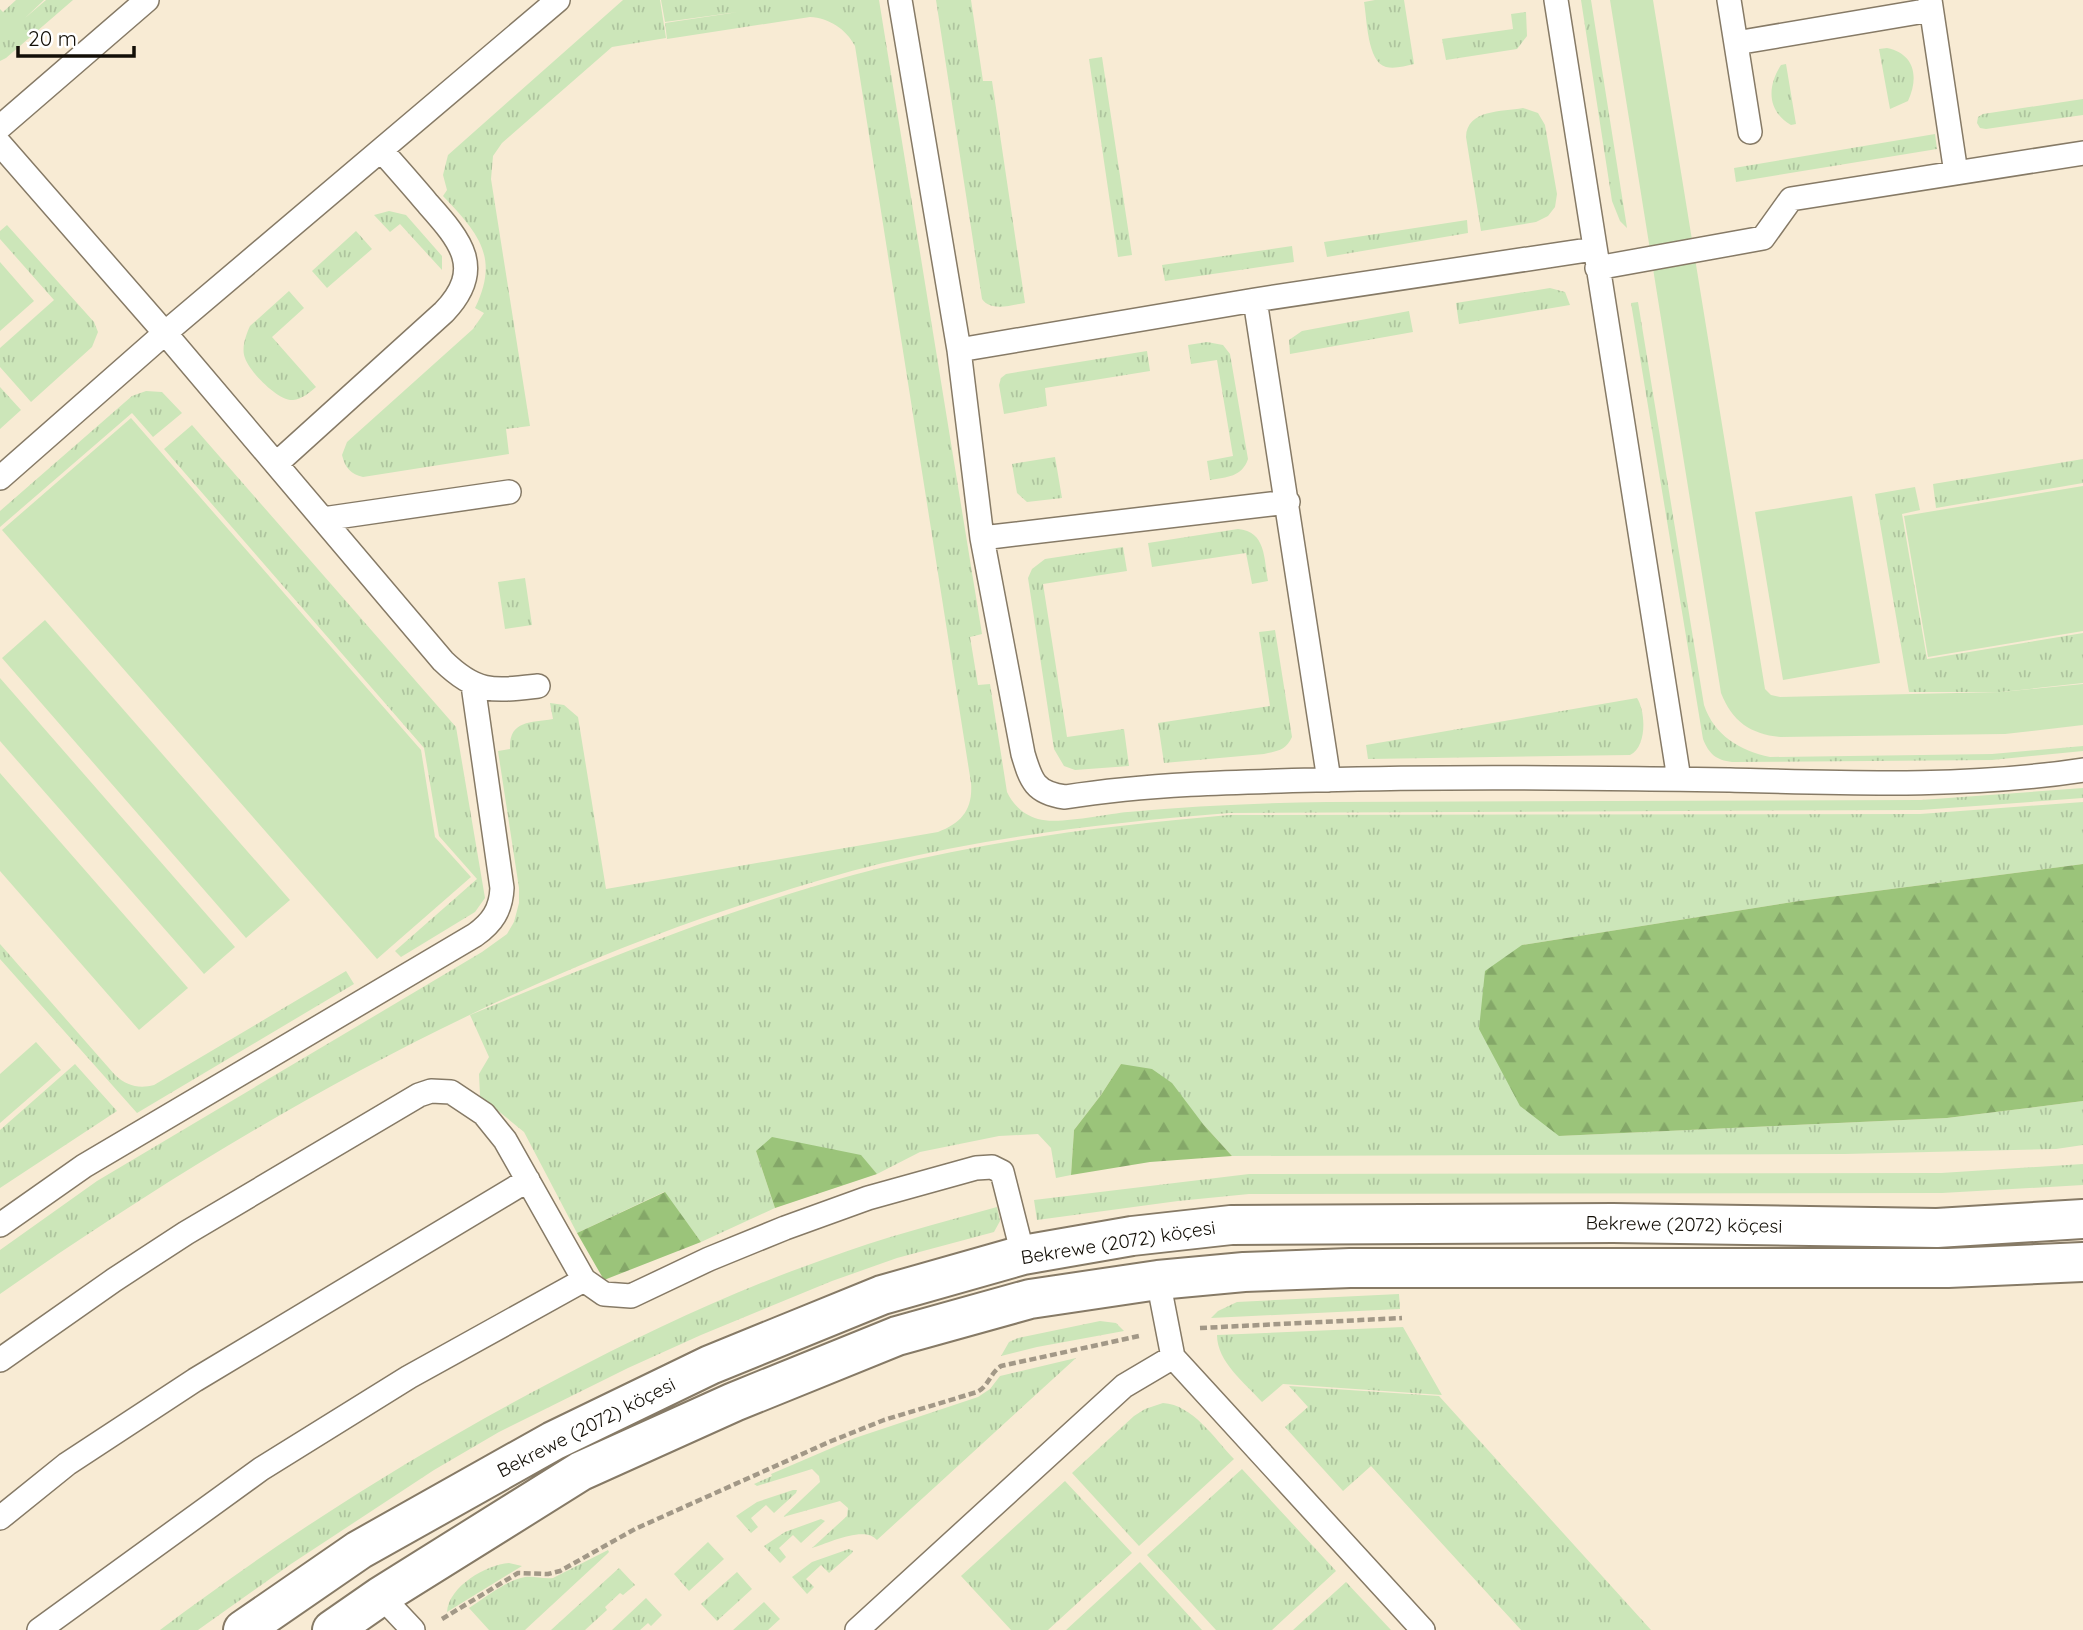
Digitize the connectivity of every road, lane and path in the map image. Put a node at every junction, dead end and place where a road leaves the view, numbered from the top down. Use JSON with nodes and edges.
{"nodes":[{"id":1,"x":146,"y":0,"type":"edge"},
{"id":2,"x":558,"y":0,"type":"edge"},
{"id":3,"x":900,"y":0,"type":"edge"},
{"id":4,"x":1556,"y":0,"type":"edge"},
{"id":5,"x":1730,"y":0,"type":"edge"},
{"id":6,"x":1931,"y":5,"type":"edge"},
{"id":7,"x":1736,"y":43,"type":"junction"},
{"id":8,"x":0,"y":127,"type":"edge"},
{"id":9,"x":1749,"y":132,"type":"dead end"},
{"id":10,"x":0,"y":144,"type":"edge"},
{"id":11,"x":381,"y":150,"type":"junction"},
{"id":12,"x":2083,"y":153,"type":"edge"},
{"id":13,"x":1956,"y":173,"type":"junction"},
{"id":14,"x":1596,"y":258,"type":"junction"},
{"id":15,"x":1255,"y":300,"type":"junction"},
{"id":16,"x":165,"y":333,"type":"junction"},
{"id":17,"x":959,"y":349,"type":"junction"},
{"id":18,"x":276,"y":464,"type":"junction"},
{"id":19,"x":0,"y":478,"type":"edge"},
{"id":20,"x":509,"y":492,"type":"dead end"},
{"id":21,"x":1288,"y":502,"type":"junction"},
{"id":22,"x":323,"y":519,"type":"junction"},
{"id":23,"x":982,"y":538,"type":"junction"},
{"id":24,"x":473,"y":685,"type":"junction"},
{"id":25,"x":538,"y":687,"type":"dead end"},
{"id":26,"x":2083,"y":770,"type":"edge"},
{"id":27,"x":1679,"y":779,"type":"junction"},
{"id":28,"x":1329,"y":780,"type":"junction"},
{"id":29,"x":528,"y":1180,"type":"junction"},
{"id":30,"x":2083,"y":1219,"type":"edge"},
{"id":31,"x":0,"y":1225,"type":"edge"},
{"id":32,"x":1023,"y":1255,"type":"junction"},
{"id":33,"x":2083,"y":1262,"type":"edge"},
{"id":34,"x":584,"y":1280,"type":"junction"},
{"id":35,"x":1158,"y":1280,"type":"junction"},
{"id":36,"x":1402,"y":1318,"type":"dead end"},
{"id":37,"x":1168,"y":1332,"type":"junction"},
{"id":38,"x":1173,"y":1357,"type":"junction"},
{"id":39,"x":0,"y":1360,"type":"edge"},
{"id":40,"x":0,"y":1518,"type":"edge"},
{"id":41,"x":381,"y":1596,"type":"junction"},
{"id":42,"x":424,"y":1627,"type":"edge"},
{"id":43,"x":39,"y":1630,"type":"edge"},
{"id":44,"x":243,"y":1630,"type":"edge"},
{"id":45,"x":332,"y":1630,"type":"edge"},
{"id":46,"x":857,"y":1630,"type":"edge"},
{"id":47,"x":1423,"y":1630,"type":"edge"}],
"edges":[{"from":1,"to":8,"type":"lane"},
{"from":2,"to":11,"type":"lane"},
{"from":3,"to":17,"type":"lane"},
{"from":4,"to":14,"type":"lane"},
{"from":5,"to":7,"type":"lane"},
{"from":6,"to":7,"type":"lane"},
{"from":6,"to":13,"type":"lane"},
{"from":7,"to":9,"type":"lane"},
{"from":10,"to":16,"type":"lane"},
{"from":11,"to":16,"type":"lane"},
{"from":11,"to":18,"type":"lane"},
{"from":12,"to":13,"type":"lane"},
{"from":13,"to":14,"type":"lane"},
{"from":14,"to":15,"type":"lane"},
{"from":14,"to":27,"type":"lane"},
{"from":15,"to":17,"type":"lane"},
{"from":15,"to":21,"type":"lane"},
{"from":16,"to":18,"type":"lane"},
{"from":16,"to":19,"type":"lane"},
{"from":17,"to":23,"type":"lane"},
{"from":18,"to":22,"type":"lane"},
{"from":20,"to":22,"type":"lane"},
{"from":21,"to":23,"type":"lane"},
{"from":21,"to":28,"type":"lane"},
{"from":22,"to":24,"type":"lane"},
{"from":23,"to":28,"type":"lane"},
{"from":24,"to":25,"type":"lane"},
{"from":24,"to":31,"type":"lane"},
{"from":26,"to":27,"type":"lane"},
{"from":27,"to":28,"type":"lane"},
{"from":29,"to":34,"type":"lane"},
{"from":29,"to":39,"type":"lane"},
{"from":29,"to":40,"type":"lane"},
{"from":30,"to":32,"type":"main road","name":"Bekrewe (2072) köçesi"},
{"from":32,"to":34,"type":"lane"},
{"from":32,"to":44,"type":"main road","name":"Bekrewe (2072) köçesi"},
{"from":33,"to":35,"type":"main road","name":"Bekrewe (2072) köçesi"},
{"from":34,"to":43,"type":"lane"},
{"from":35,"to":37,"type":"lane"},
{"from":35,"to":41,"type":"main road","name":"Bekrewe (2072) köçesi"},
{"from":36,"to":37,"type":"path"},
{"from":37,"to":38,"type":"lane"},
{"from":37,"to":42,"type":"path"},
{"from":38,"to":46,"type":"lane"},
{"from":38,"to":47,"type":"lane"},
{"from":41,"to":42,"type":"lane"},
{"from":41,"to":45,"type":"main road","name":"Bekrewe (2072) köçesi"}]}
